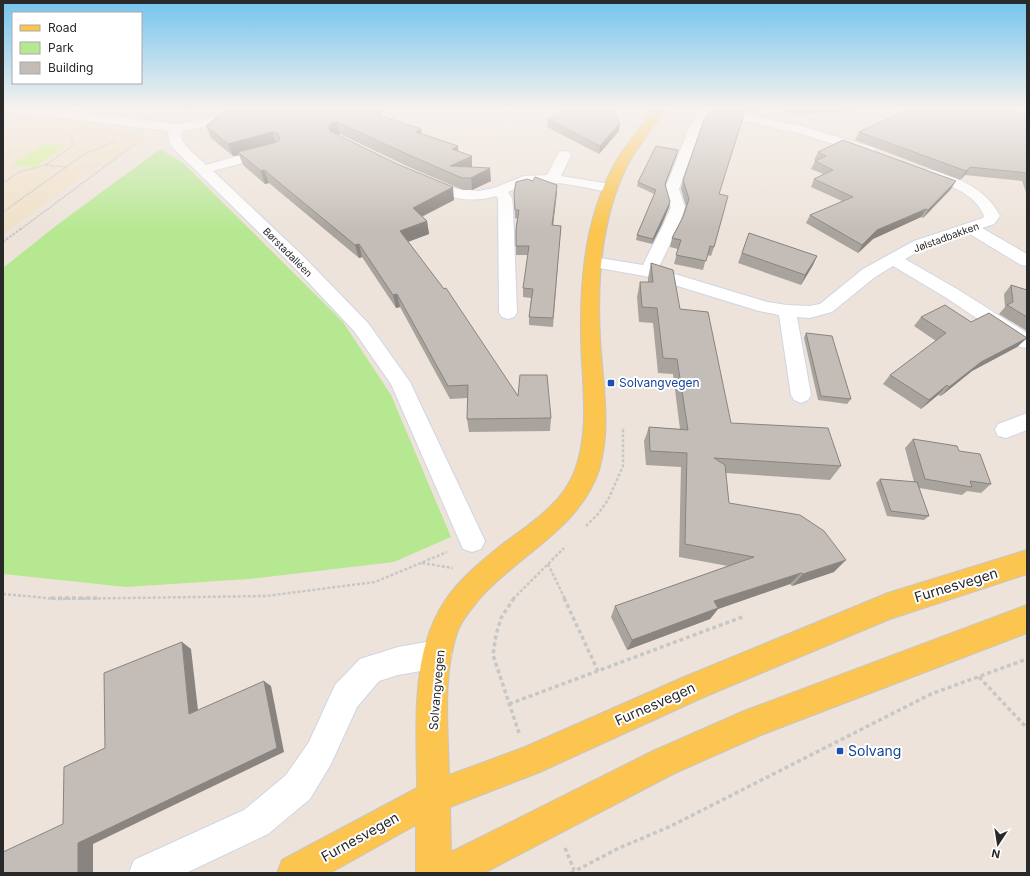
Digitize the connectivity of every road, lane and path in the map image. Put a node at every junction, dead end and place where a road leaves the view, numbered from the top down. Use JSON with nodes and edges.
{"nodes":[{"id":1,"x":69,"y":148,"type":"edge"},
{"id":2,"x":99,"y":148,"type":"edge"},
{"id":3,"x":130,"y":148,"type":"edge"},
{"id":4,"x":181,"y":148,"type":"edge"},
{"id":5,"x":632,"y":148,"type":"edge"},
{"id":6,"x":688,"y":148,"type":"edge"},
{"id":7,"x":856,"y":148,"type":"edge"},
{"id":8,"x":276,"y":150,"type":"edge"},
{"id":9,"x":564,"y":155,"type":"dead end"},
{"id":10,"x":881,"y":156,"type":"edge"},
{"id":11,"x":46,"y":165,"type":"junction"},
{"id":12,"x":66,"y":167,"type":"junction"},
{"id":13,"x":911,"y":167,"type":"edge"},
{"id":14,"x":203,"y":170,"type":"junction"},
{"id":15,"x":416,"y":178,"type":"edge"},
{"id":16,"x":552,"y":179,"type":"junction"},
{"id":17,"x":3,"y":183,"type":"edge"},
{"id":18,"x":610,"y":188,"type":"junction"},
{"id":19,"x":500,"y":191,"type":"junction"},
{"id":20,"x":3,"y":212,"type":"edge"},
{"id":21,"x":970,"y":228,"type":"junction"},
{"id":22,"x":3,"y":242,"type":"edge"},
{"id":23,"x":893,"y":259,"type":"junction"},
{"id":24,"x":1027,"y":261,"type":"edge"},
{"id":25,"x":593,"y":262,"type":"junction"},
{"id":26,"x":648,"y":271,"type":"junction"},
{"id":27,"x":787,"y":311,"type":"junction"},
{"id":28,"x":508,"y":313,"type":"dead end"},
{"id":29,"x":1027,"y":342,"type":"edge"},
{"id":30,"x":801,"y":395,"type":"dead end"},
{"id":31,"x":1027,"y":421,"type":"edge"},
{"id":32,"x":1006,"y":430,"type":"dead end"},
{"id":33,"x":472,"y":541,"type":"dead end"},
{"id":34,"x":450,"y":551,"type":"dead end"},
{"id":35,"x":1027,"y":562,"type":"edge"},
{"id":36,"x":422,"y":563,"type":"junction"},
{"id":37,"x":548,"y":564,"type":"dead end"},
{"id":38,"x":461,"y":569,"type":"dead end"},
{"id":39,"x":3,"y":594,"type":"edge"},
{"id":40,"x":745,"y":616,"type":"dead end"},
{"id":41,"x":1027,"y":620,"type":"edge"},
{"id":42,"x":438,"y":654,"type":"junction"},
{"id":43,"x":1027,"y":659,"type":"edge"},
{"id":44,"x":598,"y":671,"type":"junction"},
{"id":45,"x":979,"y":677,"type":"junction"},
{"id":46,"x":509,"y":704,"type":"dead end"},
{"id":47,"x":1027,"y":728,"type":"edge"},
{"id":48,"x":433,"y":797,"type":"junction"},
{"id":49,"x":562,"y":842,"type":"dead end"},
{"id":50,"x":573,"y":872,"type":"edge"},
{"id":51,"x":147,"y":873,"type":"edge"},
{"id":52,"x":295,"y":873,"type":"edge"},
{"id":53,"x":434,"y":873,"type":"edge"},
{"id":54,"x":447,"y":873,"type":"edge"}],
"edges":[{"from":1,"to":11,"type":"path"},
{"from":2,"to":12,"type":"path"},
{"from":3,"to":22,"type":"path"},
{"from":4,"to":14,"type":"street","name":"Børstadalléen"},
{"from":5,"to":18,"type":"main road","name":"Solvangvegen"},
{"from":6,"to":26,"type":"street"},
{"from":7,"to":10,"type":"street"},
{"from":8,"to":14,"type":"street"},
{"from":9,"to":16,"type":"street"},
{"from":11,"to":12,"type":"path"},
{"from":11,"to":17,"type":"path"},
{"from":12,"to":20,"type":"path"},
{"from":13,"to":21,"type":"street","name":"Jølstadbakken"},
{"from":14,"to":33,"type":"street","name":"Børstadalléen"},
{"from":15,"to":19,"type":"street"},
{"from":16,"to":18,"type":"street"},
{"from":16,"to":19,"type":"street"},
{"from":18,"to":25,"type":"main road","name":"Solvangvegen"},
{"from":19,"to":28,"type":"street"},
{"from":21,"to":23,"type":"street","name":"Jølstadbakken"},
{"from":21,"to":24,"type":"street"},
{"from":23,"to":27,"type":"street","name":"Jølstadbakken"},
{"from":23,"to":29,"type":"street","name":"Jølstadbakken"},
{"from":25,"to":26,"type":"street","name":"Jølstadbakken"},
{"from":25,"to":42,"type":"main road","name":"Solvangvegen"},
{"from":26,"to":27,"type":"street","name":"Jølstadbakken"},
{"from":27,"to":30,"type":"street"},
{"from":31,"to":32,"type":"street"},
{"from":34,"to":36,"type":"path"},
{"from":35,"to":48,"type":"main road","name":"Furnesvegen"},
{"from":36,"to":38,"type":"path"},
{"from":36,"to":39,"type":"path"},
{"from":37,"to":44,"type":"path"},
{"from":40,"to":44,"type":"path"},
{"from":41,"to":54,"type":"main road"},
{"from":42,"to":48,"type":"main road","name":"Solvangvegen"},
{"from":42,"to":51,"type":"street"},
{"from":43,"to":45,"type":"path"},
{"from":44,"to":46,"type":"path"},
{"from":45,"to":47,"type":"path"},
{"from":45,"to":50,"type":"path"},
{"from":48,"to":52,"type":"main road","name":"Furnesvegen"},
{"from":48,"to":53,"type":"main road","name":"Solvangvegen"},
{"from":49,"to":50,"type":"path"}]}
